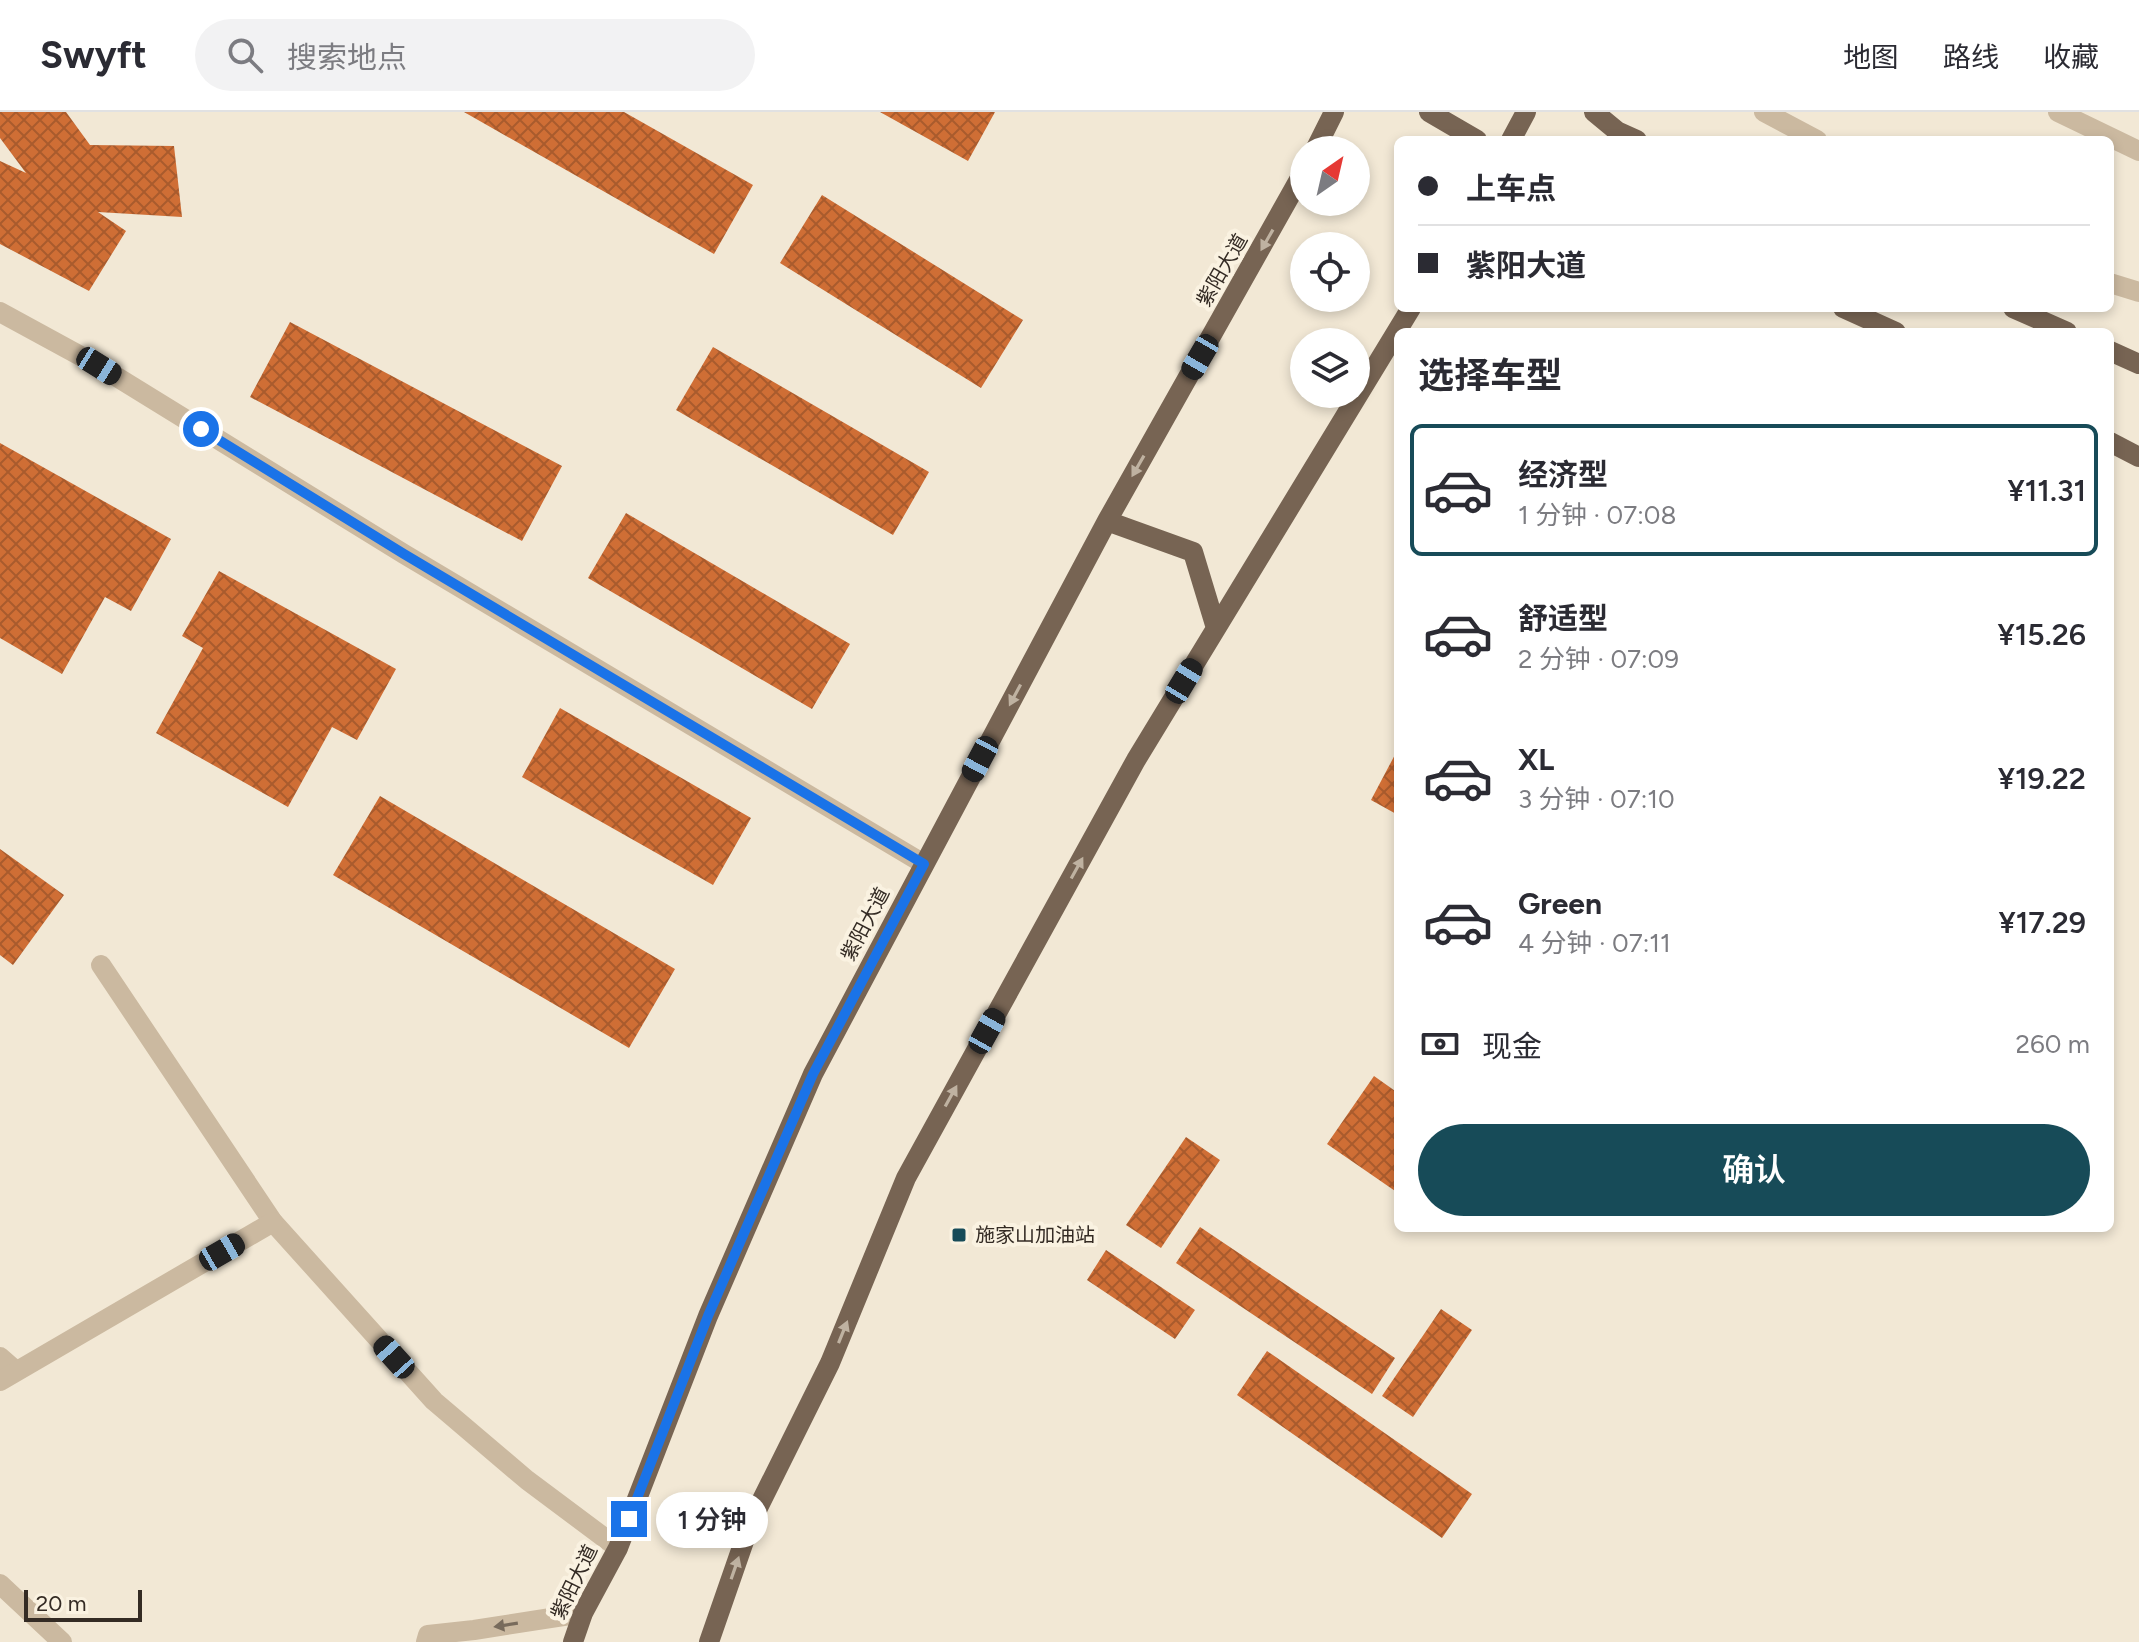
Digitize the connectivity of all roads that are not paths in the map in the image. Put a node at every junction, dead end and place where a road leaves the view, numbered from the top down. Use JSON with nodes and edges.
{"nodes":[{"id":1,"x":1334,"y":112,"type":"edge"},
{"id":2,"x":1429,"y":112,"type":"edge"},
{"id":3,"x":1526,"y":112,"type":"edge"},
{"id":4,"x":1594,"y":112,"type":"edge"},
{"id":5,"x":1764,"y":112,"type":"edge"},
{"id":6,"x":2058,"y":112,"type":"edge"},
{"id":7,"x":1322,"y":136,"type":"edge"},
{"id":8,"x":1470,"y":136,"type":"edge"},
{"id":9,"x":1513,"y":136,"type":"edge"},
{"id":10,"x":1628,"y":136,"type":"edge"},
{"id":11,"x":1809,"y":136,"type":"edge"},
{"id":12,"x":2108,"y":136,"type":"edge"},
{"id":13,"x":2114,"y":139,"type":"edge"},
{"id":14,"x":2139,"y":151,"type":"edge"},
{"id":15,"x":1290,"y":196,"type":"edge"},
{"id":16,"x":2114,"y":284,"type":"edge"},
{"id":17,"x":2139,"y":292,"type":"edge"},
{"id":18,"x":0,"y":312,"type":"edge"},
{"id":19,"x":1852,"y":312,"type":"edge"},
{"id":20,"x":2022,"y":312,"type":"edge"},
{"id":21,"x":1887,"y":328,"type":"edge"},
{"id":22,"x":2058,"y":328,"type":"edge"},
{"id":23,"x":1394,"y":336,"type":"edge"},
{"id":24,"x":2114,"y":353,"type":"edge"},
{"id":25,"x":2139,"y":364,"type":"edge"},
{"id":26,"x":2114,"y":444,"type":"edge"},
{"id":27,"x":2139,"y":457,"type":"edge"},
{"id":28,"x":1107,"y":521,"type":"junction"},
{"id":29,"x":1216,"y":628,"type":"junction"},
{"id":30,"x":924,"y":864,"type":"junction"},
{"id":31,"x":101,"y":965,"type":"dead end"},
{"id":32,"x":273,"y":1222,"type":"junction"},
{"id":33,"x":0,"y":1357,"type":"edge"},
{"id":34,"x":8,"y":1376,"type":"edge"},
{"id":35,"x":618,"y":1548,"type":"junction"},
{"id":36,"x":0,"y":1584,"type":"edge"},
{"id":37,"x":583,"y":1613,"type":"junction"},
{"id":38,"x":62,"y":1642,"type":"edge"},
{"id":39,"x":426,"y":1642,"type":"edge"},
{"id":40,"x":573,"y":1642,"type":"edge"},
{"id":41,"x":709,"y":1642,"type":"edge"}],
"edges":[{"from":1,"to":7,"type":"main road"},
{"from":2,"to":8,"type":"main road"},
{"from":3,"to":9,"type":"main road"},
{"from":4,"to":10,"type":"main road"},
{"from":5,"to":11,"type":"street"},
{"from":6,"to":12,"type":"street"},
{"from":13,"to":14,"type":"street"},
{"from":15,"to":28,"type":"main road","name":"紫阳大道","one_way":true},
{"from":16,"to":17,"type":"street"},
{"from":18,"to":30,"type":"street"},
{"from":19,"to":21,"type":"main road"},
{"from":20,"to":22,"type":"main road"},
{"from":23,"to":29,"type":"main road"},
{"from":24,"to":25,"type":"main road"},
{"from":26,"to":27,"type":"main road"},
{"from":28,"to":29,"type":"main road"},
{"from":28,"to":30,"type":"main road","name":"紫阳大道","one_way":true},
{"from":41,"to":29,"type":"main road","one_way":true},
{"from":30,"to":35,"type":"main road","name":"紫阳大道"},
{"from":31,"to":32,"type":"street"},
{"from":32,"to":34,"type":"street"},
{"from":32,"to":35,"type":"street"},
{"from":33,"to":34,"type":"street"},
{"from":35,"to":37,"type":"main road","name":"紫阳大道"},
{"from":36,"to":38,"type":"street"},
{"from":37,"to":39,"type":"street","one_way":true},
{"from":37,"to":40,"type":"main road","name":"紫阳大道"}]}
